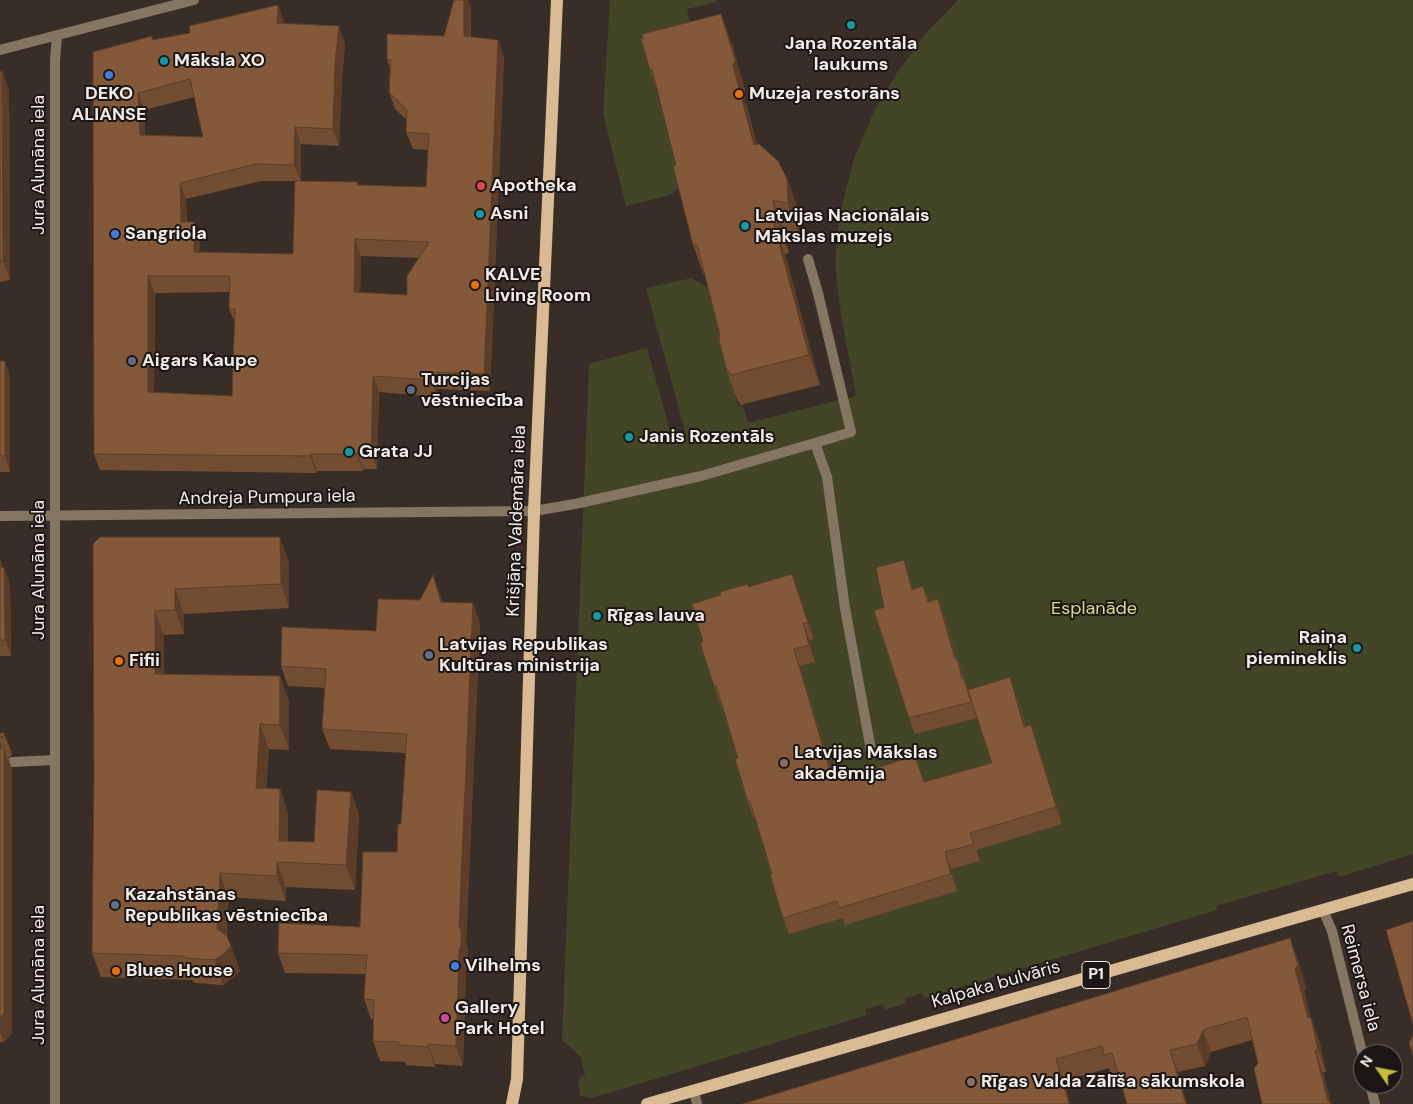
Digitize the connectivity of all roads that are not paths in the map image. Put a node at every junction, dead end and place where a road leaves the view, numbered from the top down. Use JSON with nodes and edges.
{"nodes":[{"id":1,"x":194,"y":0,"type":"edge"},
{"id":2,"x":557,"y":0,"type":"edge"},
{"id":3,"x":166,"y":4,"type":"edge"},
{"id":4,"x":57,"y":36,"type":"junction"},
{"id":5,"x":0,"y":50,"type":"edge"},
{"id":6,"x":808,"y":259,"type":"dead end"},
{"id":7,"x":815,"y":443,"type":"junction"},
{"id":8,"x":534,"y":511,"type":"junction"},
{"id":9,"x":0,"y":516,"type":"edge"},
{"id":10,"x":55,"y":517,"type":"junction"},
{"id":11,"x":871,"y":750,"type":"dead end"},
{"id":12,"x":55,"y":760,"type":"junction"},
{"id":13,"x":12,"y":762,"type":"dead end"},
{"id":14,"x":1413,"y":884,"type":"edge"},
{"id":15,"x":1323,"y":910,"type":"junction"},
{"id":16,"x":1360,"y":1044,"type":"edge"},
{"id":17,"x":694,"y":1091,"type":"junction"},
{"id":18,"x":55,"y":1104,"type":"edge"},
{"id":19,"x":512,"y":1104,"type":"edge"},
{"id":20,"x":647,"y":1104,"type":"edge"},
{"id":21,"x":697,"y":1104,"type":"edge"}],
"edges":[{"from":1,"to":3,"type":"street"},
{"from":2,"to":8,"type":"main road","name":"Krišjāņa Valdemāra iela"},
{"from":3,"to":4,"type":"street"},
{"from":4,"to":5,"type":"street"},
{"from":4,"to":10,"type":"street","name":"Jura Alunāna iela"},
{"from":6,"to":7,"type":"street","name":"Andreja Pumpura iela"},
{"from":7,"to":8,"type":"street","name":"Andreja Pumpura iela"},
{"from":7,"to":11,"type":"street"},
{"from":8,"to":10,"type":"street","name":"Andreja Pumpura iela"},
{"from":8,"to":19,"type":"main road","name":"Krišjāņa Valdemāra iela"},
{"from":9,"to":10,"type":"street","name":"Andreja Pumpura iela"},
{"from":10,"to":12,"type":"street","name":"Jura Alunāna iela"},
{"from":12,"to":13,"type":"street"},
{"from":12,"to":18,"type":"street","name":"Jura Alunāna iela"},
{"from":14,"to":15,"type":"main road","name":"Kalpaka bulvāris","number":"P1"},
{"from":15,"to":16,"type":"street","name":"Reimersa iela"},
{"from":15,"to":17,"type":"main road","name":"Kalpaka bulvāris","number":"P1"},
{"from":17,"to":20,"type":"main road","name":"Kalpaka bulvāris","number":"P1"},
{"from":17,"to":21,"type":"street"}]}
